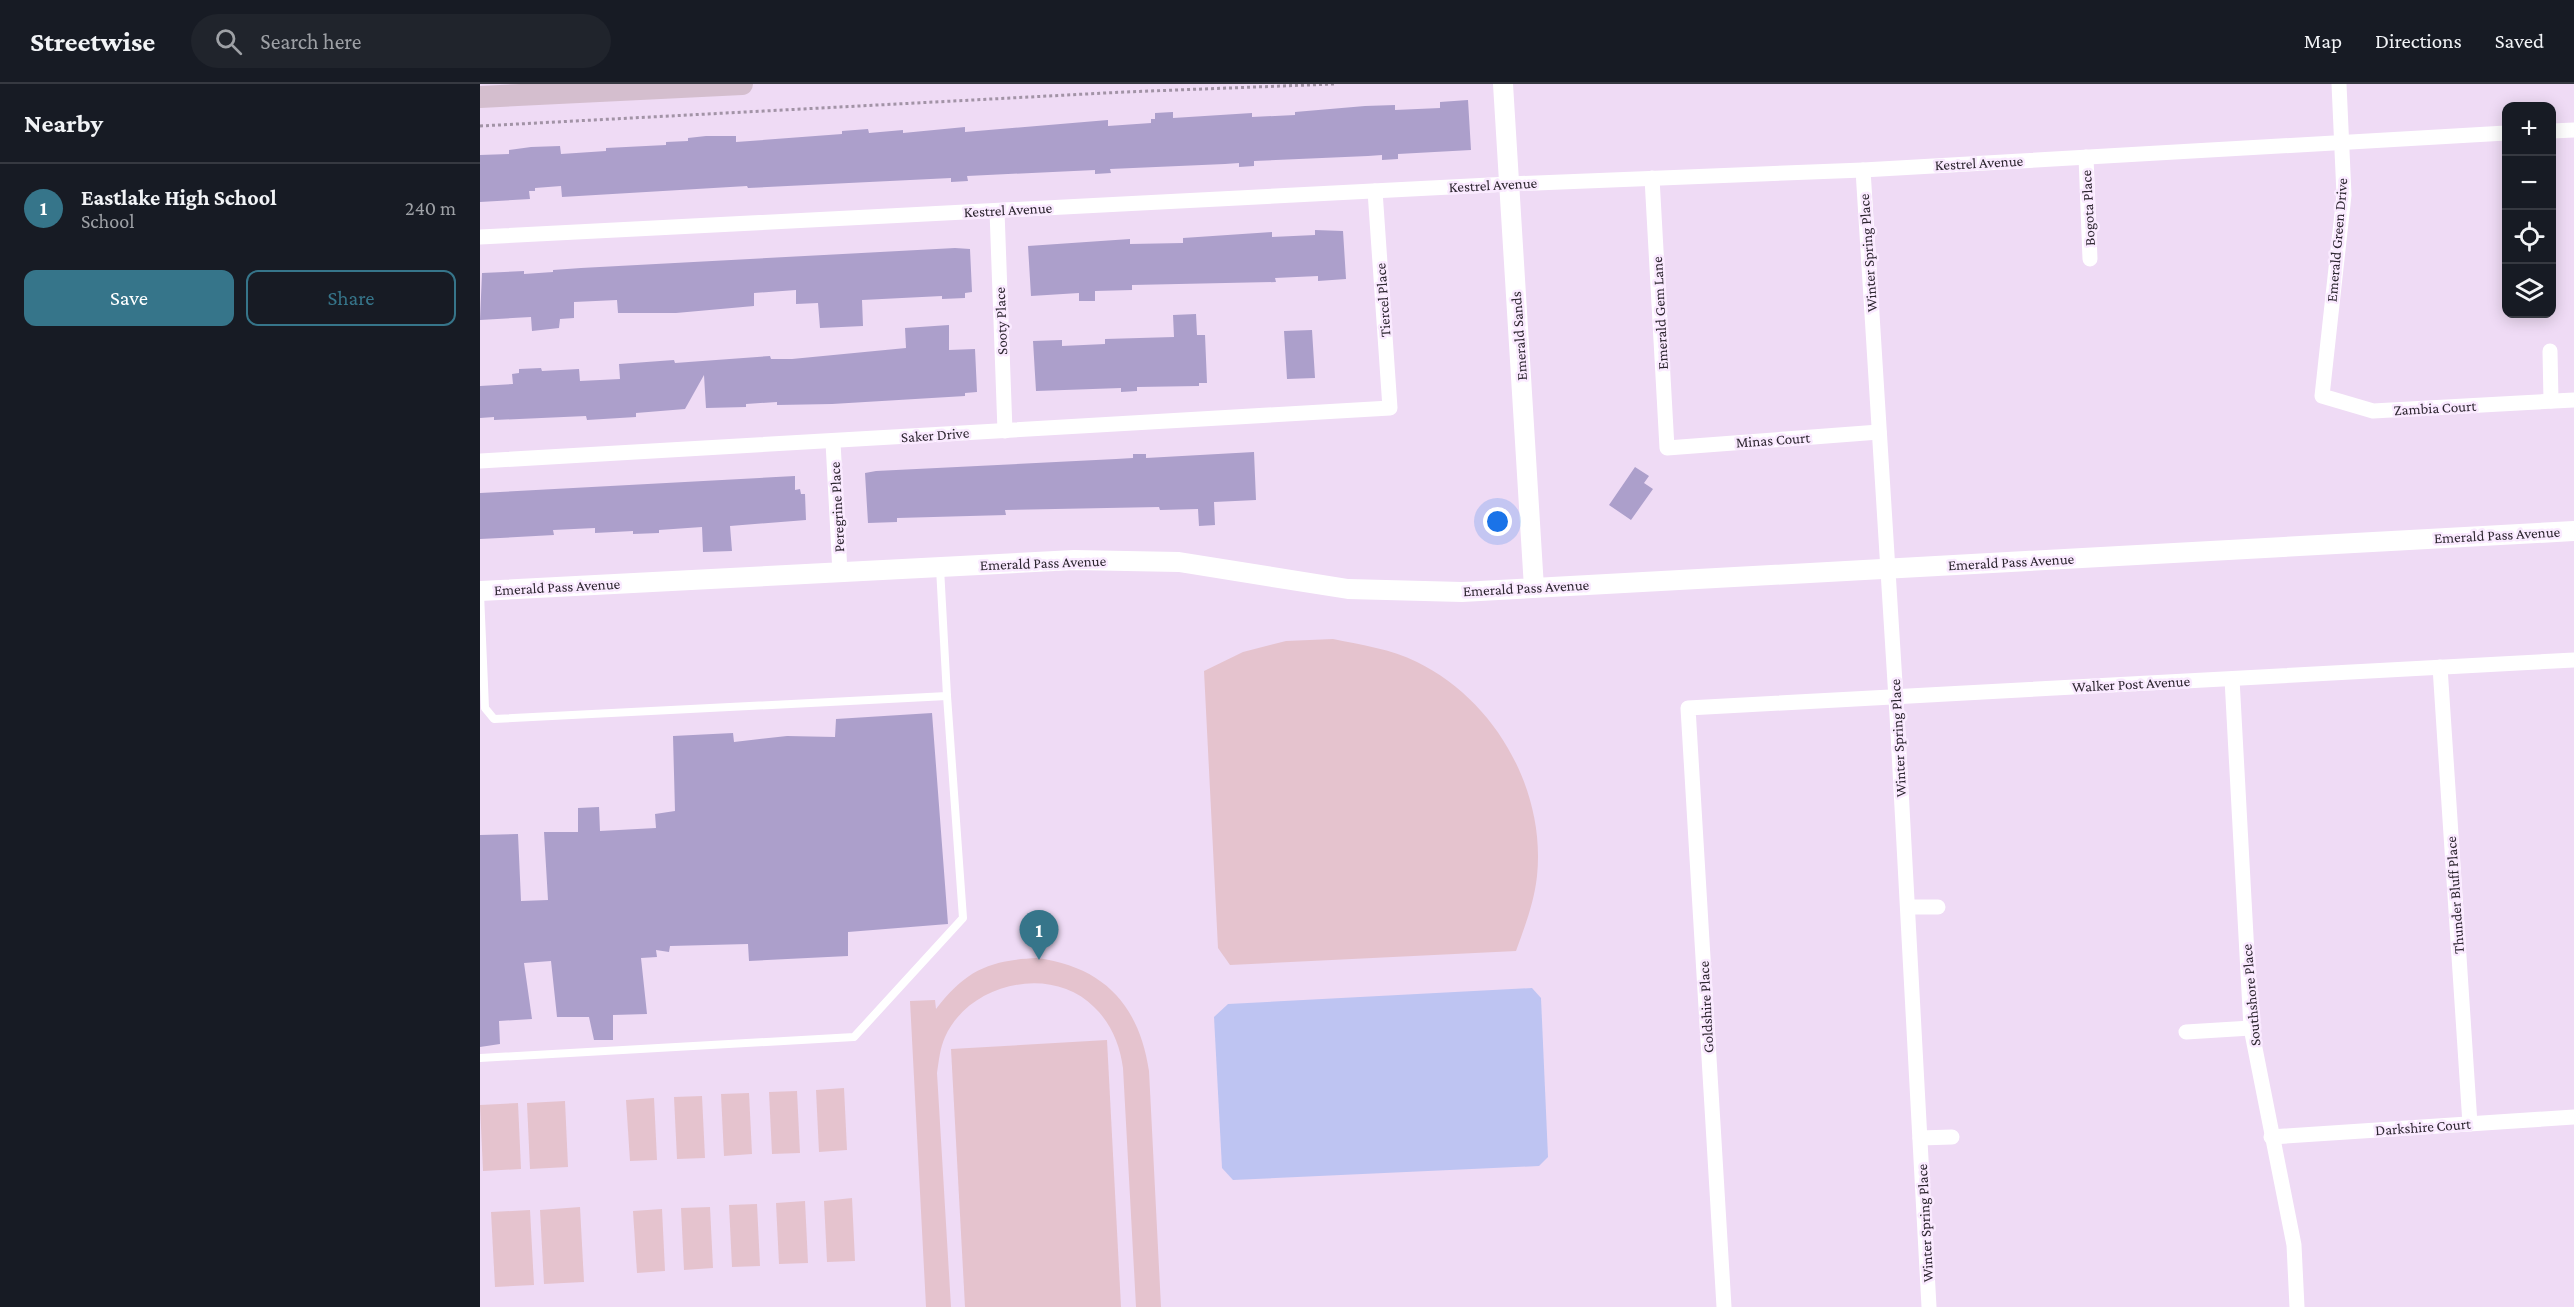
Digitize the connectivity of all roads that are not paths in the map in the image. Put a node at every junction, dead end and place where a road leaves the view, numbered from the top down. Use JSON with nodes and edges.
{"nodes":[{"id":1,"x":742,"y":84,"type":"edge"},
{"id":2,"x":1503,"y":84,"type":"edge"},
{"id":3,"x":2339,"y":84,"type":"edge"},
{"id":4,"x":480,"y":97,"type":"edge"},
{"id":5,"x":2574,"y":130,"type":"edge"},
{"id":6,"x":2556,"y":131,"type":"edge"},
{"id":7,"x":2502,"y":133,"type":"edge"},
{"id":8,"x":2343,"y":142,"type":"junction"},
{"id":9,"x":2086,"y":157,"type":"junction"},
{"id":10,"x":1863,"y":170,"type":"junction"},
{"id":11,"x":1652,"y":178,"type":"junction"},
{"id":12,"x":1509,"y":184,"type":"junction"},
{"id":13,"x":1375,"y":191,"type":"junction"},
{"id":14,"x":997,"y":211,"type":"junction"},
{"id":15,"x":480,"y":237,"type":"edge"},
{"id":16,"x":2090,"y":259,"type":"dead end"},
{"id":17,"x":2550,"y":351,"type":"dead end"},
{"id":18,"x":2322,"y":396,"type":"joint"},
{"id":19,"x":2574,"y":400,"type":"edge"},
{"id":20,"x":2551,"y":401,"type":"junction"},
{"id":21,"x":1390,"y":408,"type":"joint"},
{"id":22,"x":1005,"y":430,"type":"junction"},
{"id":23,"x":1879,"y":432,"type":"junction"},
{"id":24,"x":833,"y":442,"type":"junction"},
{"id":25,"x":1667,"y":448,"type":"joint"},
{"id":26,"x":480,"y":461,"type":"edge"},
{"id":27,"x":2574,"y":531,"type":"edge"},
{"id":28,"x":940,"y":567,"type":"junction"},
{"id":29,"x":1886,"y":568,"type":"junction"},
{"id":30,"x":840,"y":573,"type":"junction"},
{"id":31,"x":1534,"y":588,"type":"junction"},
{"id":32,"x":480,"y":592,"type":"edge"},
{"id":33,"x":2574,"y":660,"type":"edge"},
{"id":34,"x":2440,"y":667,"type":"junction"},
{"id":35,"x":2232,"y":679,"type":"junction"},
{"id":36,"x":947,"y":696,"type":"junction"},
{"id":37,"x":1896,"y":697,"type":"junction"},
{"id":38,"x":482,"y":698,"type":"edge"},
{"id":39,"x":1688,"y":708,"type":"joint"},
{"id":40,"x":1908,"y":907,"type":"junction"},
{"id":41,"x":1938,"y":907,"type":"dead end"},
{"id":42,"x":2251,"y":1028,"type":"junction"},
{"id":43,"x":2186,"y":1032,"type":"dead end"},
{"id":44,"x":480,"y":1058,"type":"edge"},
{"id":45,"x":2574,"y":1117,"type":"edge"},
{"id":46,"x":2470,"y":1124,"type":"junction"},
{"id":47,"x":1952,"y":1137,"type":"dead end"},
{"id":48,"x":2271,"y":1137,"type":"junction"},
{"id":49,"x":1920,"y":1138,"type":"junction"},
{"id":50,"x":1724,"y":1307,"type":"edge"},
{"id":51,"x":1929,"y":1307,"type":"edge"},
{"id":52,"x":2297,"y":1307,"type":"edge"}],
"edges":[{"from":1,"to":4,"type":"main road"},
{"from":2,"to":12,"type":"street","name":"Emerald Sands"},
{"from":3,"to":8,"type":"street","name":"Emerald Green Drive"},
{"from":5,"to":6,"type":"street"},
{"from":7,"to":8,"type":"street","name":"Kestrel Avenue"},
{"from":8,"to":9,"type":"street","name":"Kestrel Avenue"},
{"from":8,"to":18,"type":"street","name":"Emerald Green Drive"},
{"from":9,"to":10,"type":"street","name":"Kestrel Avenue"},
{"from":9,"to":16,"type":"street","name":"Bogota Place"},
{"from":10,"to":11,"type":"street","name":"Kestrel Avenue"},
{"from":10,"to":23,"type":"street","name":"Winter Spring Place"},
{"from":11,"to":12,"type":"street","name":"Kestrel Avenue"},
{"from":11,"to":25,"type":"street","name":"Emerald Gem Lane"},
{"from":12,"to":13,"type":"street","name":"Kestrel Avenue"},
{"from":12,"to":31,"type":"street","name":"Emerald Sands"},
{"from":13,"to":14,"type":"street","name":"Kestrel Avenue"},
{"from":13,"to":21,"type":"street","name":"Tiercel Place"},
{"from":14,"to":15,"type":"street","name":"Kestrel Avenue"},
{"from":14,"to":22,"type":"street","name":"Sooty Place"},
{"from":17,"to":20,"type":"street"},
{"from":18,"to":20,"type":"street","name":"Zambia Court"},
{"from":19,"to":20,"type":"street","name":"Zambia Court"},
{"from":21,"to":22,"type":"street","name":"Saker Drive"},
{"from":22,"to":24,"type":"street","name":"Saker Drive"},
{"from":23,"to":25,"type":"street","name":"Minas Court"},
{"from":23,"to":29,"type":"street","name":"Winter Spring Place"},
{"from":24,"to":26,"type":"street","name":"Saker Drive"},
{"from":24,"to":30,"type":"street","name":"Peregrine Place"},
{"from":27,"to":29,"type":"street","name":"Emerald Pass Avenue"},
{"from":28,"to":30,"type":"street","name":"Emerald Pass Avenue"},
{"from":28,"to":31,"type":"street","name":"Emerald Pass Avenue"},
{"from":28,"to":36,"type":"lane"},
{"from":29,"to":31,"type":"street","name":"Emerald Pass Avenue"},
{"from":29,"to":37,"type":"street","name":"Winter Spring Place"},
{"from":30,"to":32,"type":"street","name":"Emerald Pass Avenue"},
{"from":32,"to":38,"type":"lane"},
{"from":33,"to":34,"type":"street","name":"Walker Post Avenue"},
{"from":34,"to":35,"type":"street","name":"Walker Post Avenue"},
{"from":34,"to":46,"type":"street","name":"Thunder Bluff Place"},
{"from":35,"to":37,"type":"street","name":"Walker Post Avenue"},
{"from":35,"to":42,"type":"street","name":"Southshore Place"},
{"from":36,"to":38,"type":"lane"},
{"from":36,"to":44,"type":"lane"},
{"from":37,"to":39,"type":"street","name":"Walker Post Avenue"},
{"from":37,"to":40,"type":"street","name":"Winter Spring Place"},
{"from":39,"to":50,"type":"street","name":"Goldshire Place"},
{"from":40,"to":41,"type":"street"},
{"from":40,"to":49,"type":"street","name":"Winter Spring Place"},
{"from":42,"to":43,"type":"street"},
{"from":42,"to":48,"type":"street","name":"Southshore Place"},
{"from":45,"to":46,"type":"street","name":"Darkshire Court"},
{"from":46,"to":48,"type":"street","name":"Darkshire Court"},
{"from":47,"to":49,"type":"street"},
{"from":48,"to":52,"type":"street","name":"Southshore Place"},
{"from":49,"to":51,"type":"street","name":"Winter Spring Place"}]}
